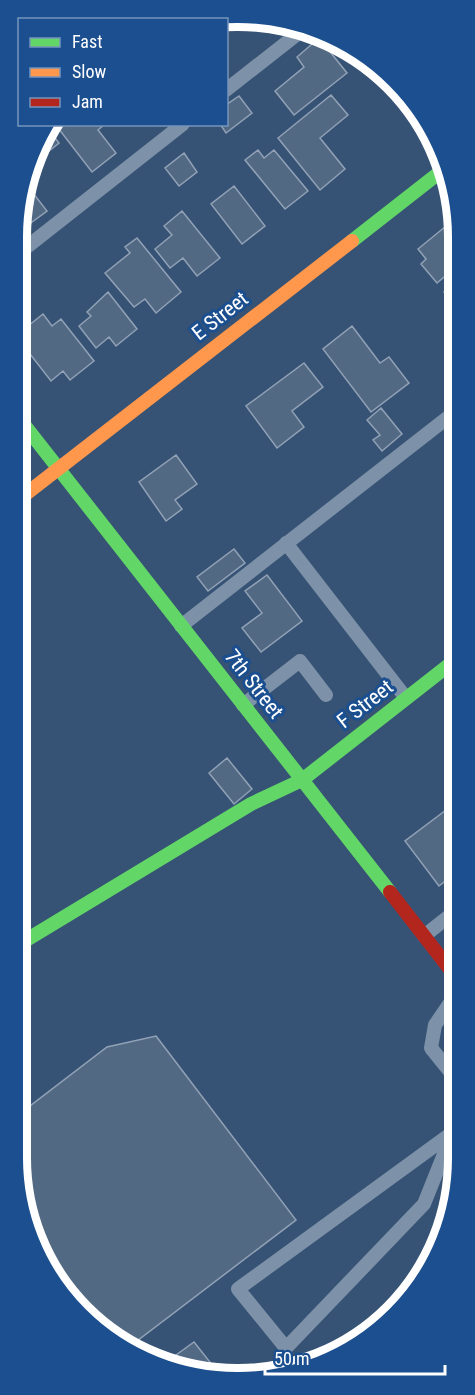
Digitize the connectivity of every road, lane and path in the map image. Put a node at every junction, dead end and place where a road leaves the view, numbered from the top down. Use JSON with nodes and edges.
{"nodes":[{"id":1,"x":296,"y":35,"type":"edge"},
{"id":2,"x":228,"y":88,"type":"edge"},
{"id":3,"x":180,"y":126,"type":"edge"},
{"id":4,"x":438,"y":174,"type":"edge"},
{"id":5,"x":27,"y":247,"type":"edge"},
{"id":6,"x":448,"y":420,"type":"edge"},
{"id":7,"x":27,"y":429,"type":"edge"},
{"id":8,"x":58,"y":468,"type":"junction"},
{"id":9,"x":27,"y":493,"type":"edge"},
{"id":10,"x":286,"y":543,"type":"junction"},
{"id":11,"x":181,"y":626,"type":"junction"},
{"id":12,"x":448,"y":666,"type":"edge"},
{"id":13,"x":326,"y":696,"type":"dead end"},
{"id":14,"x":406,"y":698,"type":"junction"},
{"id":15,"x":243,"y":705,"type":"junction"},
{"id":16,"x":302,"y":780,"type":"junction"},
{"id":17,"x":448,"y":917,"type":"edge"},
{"id":18,"x":424,"y":936,"type":"junction"},
{"id":19,"x":27,"y":940,"type":"edge"},
{"id":20,"x":448,"y":967,"type":"edge"},
{"id":21,"x":448,"y":1006,"type":"edge"},
{"id":22,"x":448,"y":1069,"type":"edge"},
{"id":23,"x":448,"y":1136,"type":"edge"},
{"id":24,"x":448,"y":1143,"type":"edge"}],
"edges":[{"from":1,"to":2,"type":"lane"},
{"from":3,"to":5,"type":"lane"},
{"from":4,"to":8,"type":"street","name":"E Street"},
{"from":6,"to":10,"type":"lane"},
{"from":7,"to":8,"type":"street","name":"7th Street"},
{"from":8,"to":9,"type":"street","name":"E Street"},
{"from":8,"to":11,"type":"street","name":"7th Street"},
{"from":10,"to":11,"type":"lane"},
{"from":10,"to":14,"type":"lane"},
{"from":11,"to":15,"type":"street","name":"7th Street"},
{"from":12,"to":14,"type":"street","name":"F Street"},
{"from":13,"to":15,"type":"lane"},
{"from":14,"to":16,"type":"street","name":"F Street"},
{"from":15,"to":16,"type":"street","name":"7th Street"},
{"from":16,"to":18,"type":"street","name":"7th Street"},
{"from":16,"to":19,"type":"street","name":"F Street"},
{"from":17,"to":18,"type":"lane"},
{"from":18,"to":20,"type":"street","name":"7th Street"},
{"from":21,"to":22,"type":"lane"},
{"from":23,"to":24,"type":"lane"}]}
